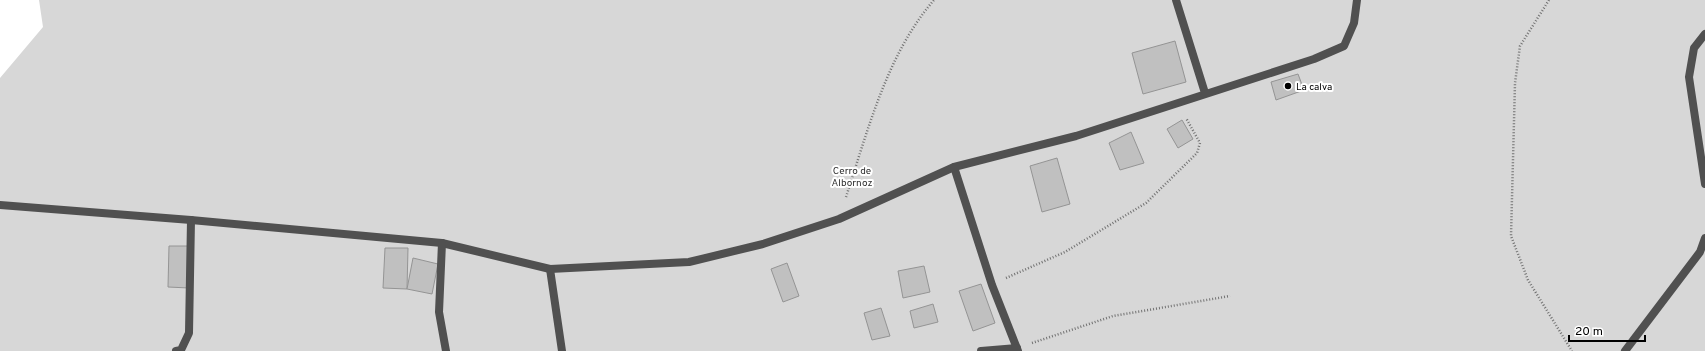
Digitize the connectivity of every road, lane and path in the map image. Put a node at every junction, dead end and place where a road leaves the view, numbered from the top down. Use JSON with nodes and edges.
{"nodes":[{"id":1,"x":934,"y":0,"type":"edge"},
{"id":2,"x":1176,"y":0,"type":"edge"},
{"id":3,"x":1357,"y":0,"type":"edge"},
{"id":4,"x":1549,"y":0,"type":"edge"},
{"id":5,"x":1705,"y":34,"type":"edge"},
{"id":6,"x":1205,"y":93,"type":"junction"},
{"id":7,"x":1178,"y":102,"type":"junction"},
{"id":8,"x":954,"y":167,"type":"junction"},
{"id":9,"x":1705,"y":184,"type":"edge"},
{"id":10,"x":0,"y":205,"type":"edge"},
{"id":11,"x":191,"y":220,"type":"junction"},
{"id":12,"x":839,"y":220,"type":"junction"},
{"id":13,"x":1705,"y":238,"type":"edge"},
{"id":14,"x":442,"y":243,"type":"junction"},
{"id":15,"x":550,"y":269,"type":"junction"},
{"id":16,"x":992,"y":285,"type":"junction"},
{"id":17,"x":1230,"y":296,"type":"dead end"},
{"id":18,"x":1017,"y":349,"type":"edge"},
{"id":19,"x":180,"y":351,"type":"edge"},
{"id":20,"x":446,"y":351,"type":"edge"},
{"id":21,"x":562,"y":351,"type":"edge"},
{"id":22,"x":981,"y":351,"type":"edge"},
{"id":23,"x":1572,"y":351,"type":"edge"},
{"id":24,"x":1625,"y":351,"type":"edge"}],
"edges":[{"from":1,"to":12,"type":"path"},
{"from":2,"to":6,"type":"street"},
{"from":3,"to":6,"type":"street"},
{"from":4,"to":23,"type":"path"},
{"from":5,"to":9,"type":"street"},
{"from":6,"to":7,"type":"street"},
{"from":7,"to":8,"type":"street"},
{"from":7,"to":16,"type":"path"},
{"from":8,"to":12,"type":"street"},
{"from":8,"to":16,"type":"street"},
{"from":10,"to":11,"type":"street"},
{"from":11,"to":14,"type":"street"},
{"from":11,"to":19,"type":"street"},
{"from":12,"to":15,"type":"street"},
{"from":13,"to":24,"type":"street"},
{"from":14,"to":15,"type":"street"},
{"from":14,"to":20,"type":"street"},
{"from":15,"to":21,"type":"street"},
{"from":16,"to":18,"type":"street"},
{"from":17,"to":18,"type":"path"},
{"from":18,"to":22,"type":"street"}]}
